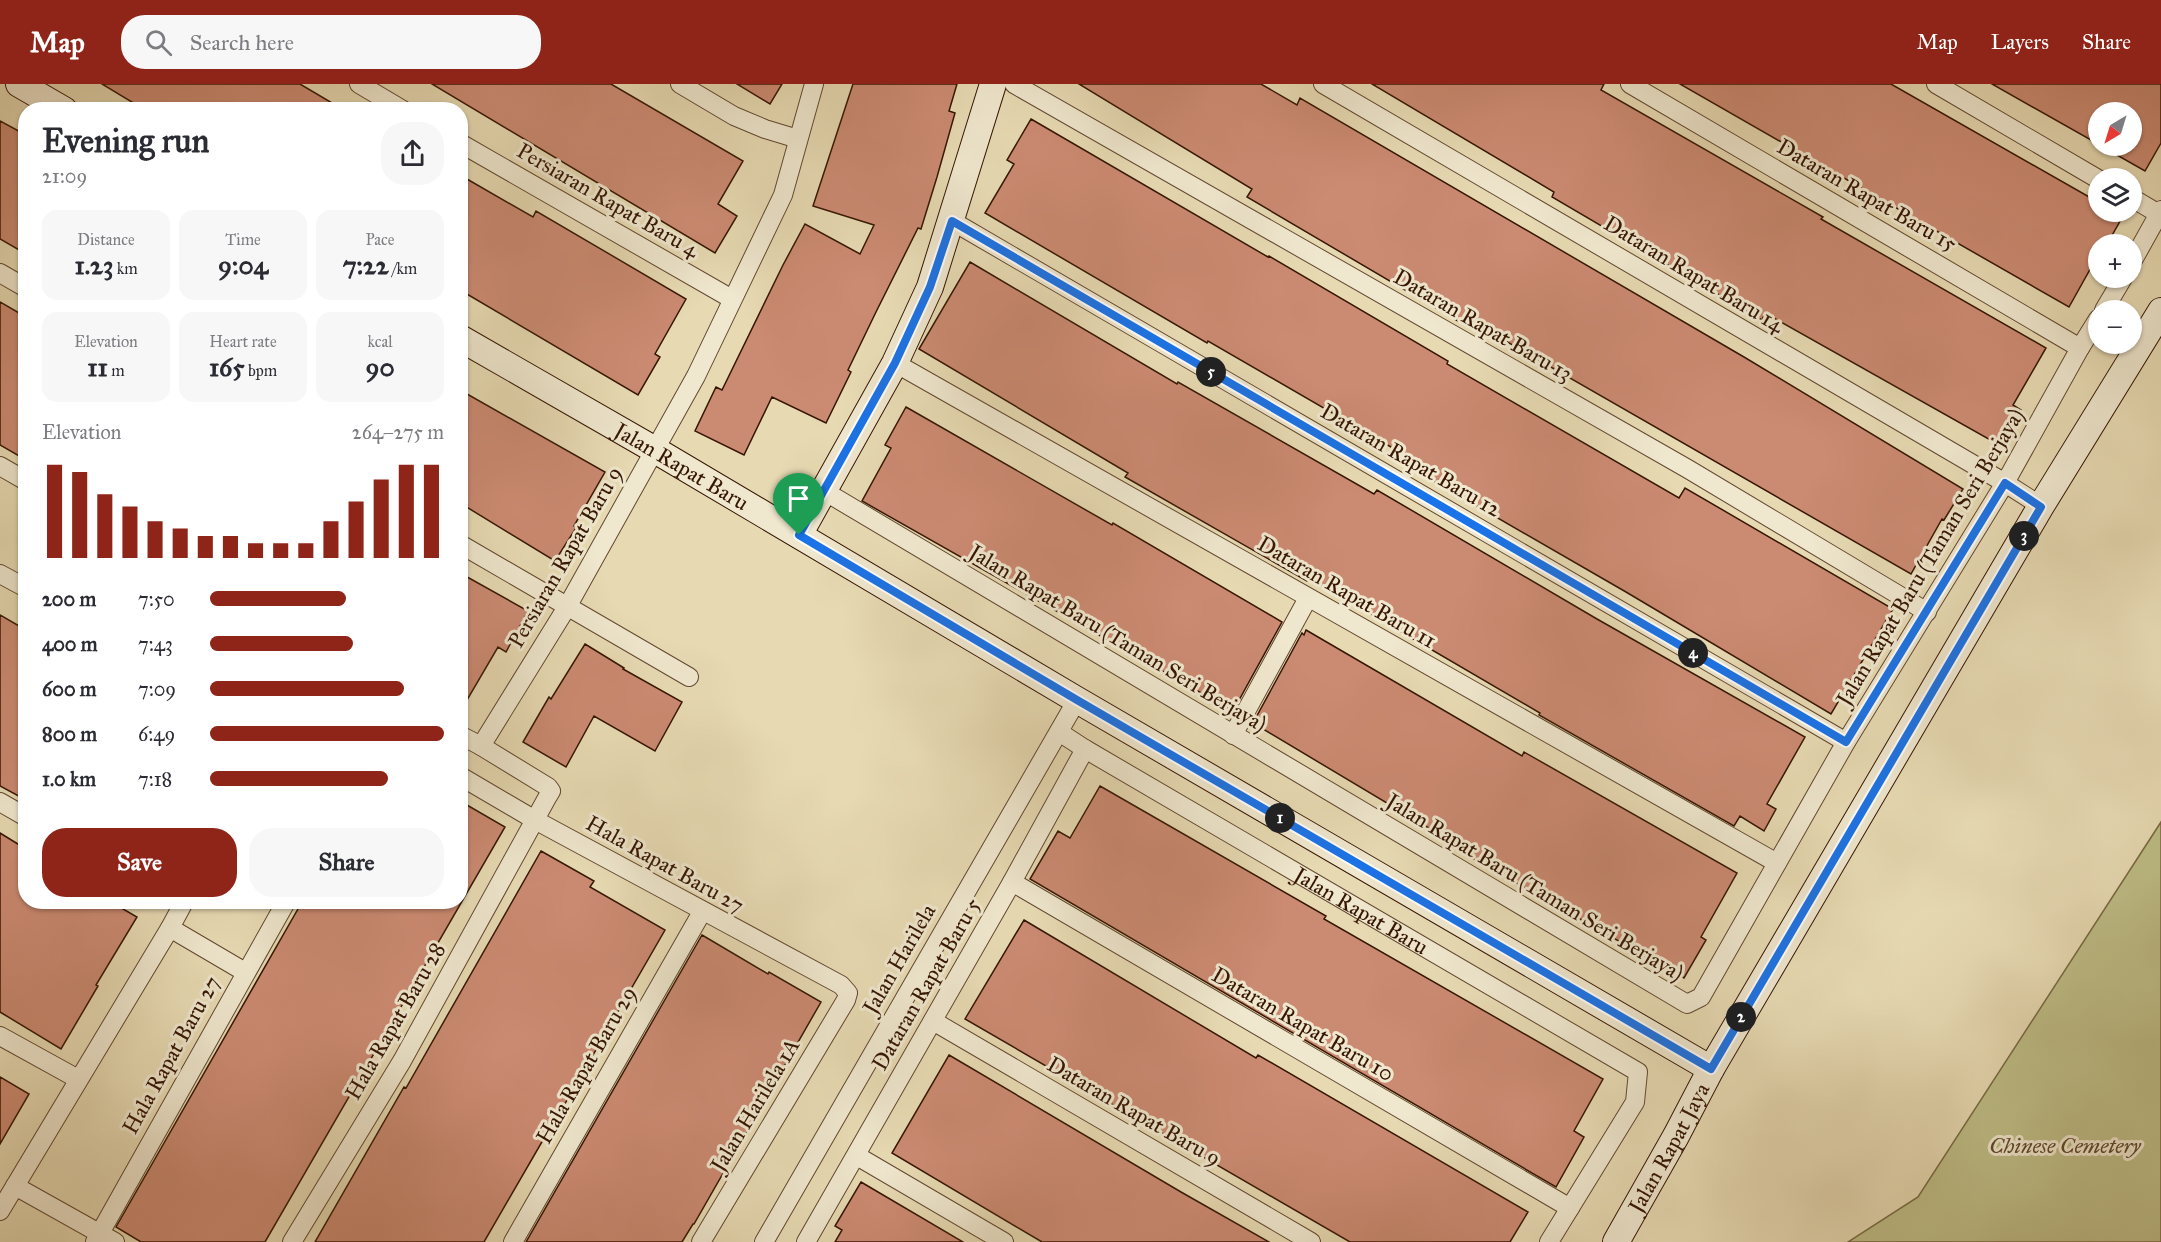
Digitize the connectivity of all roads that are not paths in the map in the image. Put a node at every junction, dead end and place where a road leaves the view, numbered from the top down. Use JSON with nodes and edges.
{"nodes":[{"id":1,"x":19,"y":84,"type":"edge"},
{"id":2,"x":359,"y":84,"type":"edge"},
{"id":3,"x":680,"y":84,"type":"edge"},
{"id":4,"x":814,"y":84,"type":"edge"},
{"id":5,"x":993,"y":84,"type":"edge"},
{"id":6,"x":1014,"y":84,"type":"edge"},
{"id":7,"x":1323,"y":84,"type":"edge"},
{"id":8,"x":1630,"y":84,"type":"edge"},
{"id":9,"x":1936,"y":84,"type":"edge"},
{"id":10,"x":50,"y":102,"type":"edge"},
{"id":11,"x":389,"y":102,"type":"edge"},
{"id":12,"x":798,"y":139,"type":"junction"},
{"id":13,"x":468,"y":148,"type":"edge"},
{"id":14,"x":2088,"y":173,"type":"edge"},
{"id":15,"x":2142,"y":203,"type":"edge"},
{"id":16,"x":2160,"y":212,"type":"edge"},
{"id":17,"x":952,"y":221,"type":"junction"},
{"id":18,"x":2142,"y":244,"type":"edge"},
{"id":19,"x":0,"y":273,"type":"edge"},
{"id":20,"x":18,"y":283,"type":"edge"},
{"id":21,"x":732,"y":299,"type":"junction"},
{"id":22,"x":2161,"y":311,"type":"edge"},
{"id":23,"x":2088,"y":335,"type":"edge"},
{"id":24,"x":468,"y":343,"type":"edge"},
{"id":25,"x":2080,"y":348,"type":"junction"},
{"id":26,"x":895,"y":363,"type":"junction"},
{"id":27,"x":655,"y":450,"type":"junction"},
{"id":28,"x":0,"y":466,"type":"edge"},
{"id":29,"x":18,"y":476,"type":"edge"},
{"id":30,"x":2005,"y":483,"type":"junction"},
{"id":31,"x":825,"y":491,"type":"junction"},
{"id":32,"x":2041,"y":507,"type":"junction"},
{"id":33,"x":799,"y":535,"type":"junction"},
{"id":34,"x":468,"y":549,"type":"edge"},
{"id":35,"x":0,"y":574,"type":"edge"},
{"id":36,"x":18,"y":584,"type":"edge"},
{"id":37,"x":1308,"y":598,"type":"junction"},
{"id":38,"x":567,"y":607,"type":"junction"},
{"id":39,"x":1927,"y":612,"type":"junction"},
{"id":40,"x":688,"y":677,"type":"dead end"},
{"id":41,"x":1077,"y":700,"type":"junction"},
{"id":42,"x":1059,"y":732,"type":"junction"},
{"id":43,"x":1233,"y":735,"type":"junction"},
{"id":44,"x":468,"y":739,"type":"edge"},
{"id":45,"x":1846,"y":742,"type":"junction"},
{"id":46,"x":481,"y":746,"type":"junction"},
{"id":47,"x":1085,"y":749,"type":"junction"},
{"id":48,"x":468,"y":781,"type":"edge"},
{"id":49,"x":0,"y":802,"type":"edge"},
{"id":50,"x":18,"y":812,"type":"edge"},
{"id":51,"x":535,"y":820,"type":"junction"},
{"id":52,"x":1777,"y":863,"type":"junction"},
{"id":53,"x":1012,"y":882,"type":"junction"},
{"id":54,"x":178,"y":909,"type":"edge"},
{"id":55,"x":282,"y":909,"type":"edge"},
{"id":56,"x":702,"y":912,"type":"junction"},
{"id":57,"x":170,"y":928,"type":"junction"},
{"id":58,"x":245,"y":972,"type":"junction"},
{"id":59,"x":848,"y":993,"type":"joint"},
{"id":60,"x":933,"y":1021,"type":"junction"},
{"id":61,"x":0,"y":1036,"type":"edge"},
{"id":62,"x":1711,"y":1069,"type":"junction"},
{"id":63,"x":78,"y":1079,"type":"junction"},
{"id":64,"x":857,"y":1156,"type":"junction"},
{"id":65,"x":15,"y":1186,"type":"junction"},
{"id":66,"x":1570,"y":1208,"type":"junction"},
{"id":67,"x":0,"y":1211,"type":"edge"},
{"id":68,"x":103,"y":1239,"type":"edge"},
{"id":69,"x":292,"y":1242,"type":"edge"},
{"id":70,"x":513,"y":1242,"type":"edge"},
{"id":71,"x":701,"y":1242,"type":"edge"},
{"id":72,"x":764,"y":1242,"type":"edge"},
{"id":73,"x":806,"y":1242,"type":"edge"},
{"id":74,"x":1004,"y":1242,"type":"edge"},
{"id":75,"x":1311,"y":1242,"type":"edge"},
{"id":76,"x":1549,"y":1242,"type":"edge"},
{"id":77,"x":1616,"y":1242,"type":"edge"}],
"edges":[{"from":1,"to":10,"type":"street"},
{"from":2,"to":11,"type":"street"},
{"from":3,"to":12,"type":"street"},
{"from":4,"to":12,"type":"street","name":"Persiaran Rapat Baru 9"},
{"from":5,"to":17,"type":"street"},
{"from":6,"to":39,"type":"street","name":"Dataran Rapat Baru 13"},
{"from":7,"to":30,"type":"street","name":"Dataran Rapat Baru 14"},
{"from":8,"to":25,"type":"street","name":"Dataran Rapat Baru 15"},
{"from":9,"to":14,"type":"street"},
{"from":12,"to":21,"type":"street","name":"Persiaran Rapat Baru 9"},
{"from":13,"to":21,"type":"street","name":"Persiaran Rapat Baru 4"},
{"from":15,"to":16,"type":"street"},
{"from":16,"to":18,"type":"street"},
{"from":17,"to":26,"type":"street"},
{"from":17,"to":45,"type":"street","name":"Dataran Rapat Baru 12"},
{"from":19,"to":20,"type":"street"},
{"from":21,"to":27,"type":"street","name":"Persiaran Rapat Baru 9"},
{"from":22,"to":32,"type":"street","name":"Jalan Rapat Jaya"},
{"from":23,"to":25,"type":"street","name":"Jalan Rapat Baru (Taman Seri Berjaya)"},
{"from":24,"to":27,"type":"street","name":"Jalan Rapat Baru"},
{"from":25,"to":30,"type":"street","name":"Jalan Rapat Baru (Taman Seri Berjaya)"},
{"from":26,"to":31,"type":"street"},
{"from":26,"to":37,"type":"street","name":"Dataran Rapat Baru 11"},
{"from":27,"to":33,"type":"street","name":"Jalan Rapat Baru"},
{"from":27,"to":38,"type":"street","name":"Persiaran Rapat Baru 9"},
{"from":28,"to":29,"type":"street"},
{"from":30,"to":32,"type":"street","name":"Dataran Rapat Baru 14"},
{"from":30,"to":39,"type":"street","name":"Jalan Rapat Baru (Taman Seri Berjaya)"},
{"from":31,"to":33,"type":"street"},
{"from":31,"to":43,"type":"street","name":"Jalan Rapat Baru (Taman Seri Berjaya)"},
{"from":32,"to":62,"type":"street","name":"Jalan Rapat Jaya"},
{"from":33,"to":41,"type":"street","name":"Jalan Rapat Baru"},
{"from":34,"to":38,"type":"street"},
{"from":35,"to":36,"type":"street"},
{"from":37,"to":43,"type":"street"},
{"from":37,"to":52,"type":"street","name":"Dataran Rapat Baru 11"},
{"from":38,"to":40,"type":"street"},
{"from":38,"to":46,"type":"street","name":"Persiaran Rapat Baru 9"},
{"from":39,"to":45,"type":"street","name":"Jalan Rapat Baru (Taman Seri Berjaya)"},
{"from":41,"to":42,"type":"street","name":"Jalan Harilela"},
{"from":41,"to":62,"type":"street","name":"Jalan Rapat Baru"},
{"from":42,"to":47,"type":"street","name":"Jalan Rapat Baru"},
{"from":42,"to":72,"type":"street","name":"Jalan Harilela"},
{"from":43,"to":52,"type":"street","name":"Jalan Rapat Baru (Taman Seri Berjaya)"},
{"from":44,"to":46,"type":"street"},
{"from":45,"to":52,"type":"street","name":"Jalan Rapat Baru (Taman Seri Berjaya)"},
{"from":46,"to":51,"type":"street"},
{"from":47,"to":53,"type":"street","name":"Dataran Rapat Baru 5"},
{"from":47,"to":66,"type":"street","name":"Jalan Rapat Baru"},
{"from":48,"to":51,"type":"street","name":"Hala Rapat Baru 27"},
{"from":49,"to":50,"type":"street"},
{"from":51,"to":56,"type":"street","name":"Hala Rapat Baru 27"},
{"from":51,"to":69,"type":"street","name":"Hala Rapat Baru 28"},
{"from":53,"to":60,"type":"street","name":"Dataran Rapat Baru 5"},
{"from":53,"to":66,"type":"street","name":"Dataran Rapat Baru 10"},
{"from":54,"to":57,"type":"street"},
{"from":55,"to":58,"type":"street","name":"Hala Rapat Baru 27"},
{"from":56,"to":59,"type":"street","name":"Hala Rapat Baru 27"},
{"from":56,"to":70,"type":"street","name":"Hala Rapat Baru 29"},
{"from":57,"to":58,"type":"street"},
{"from":57,"to":63,"type":"street"},
{"from":58,"to":68,"type":"street","name":"Hala Rapat Baru 27"},
{"from":59,"to":71,"type":"street","name":"Jalan Harilela 1A"},
{"from":60,"to":64,"type":"street","name":"Dataran Rapat Baru 5"},
{"from":60,"to":75,"type":"street","name":"Dataran Rapat Baru 9"},
{"from":61,"to":63,"type":"street"},
{"from":62,"to":77,"type":"street","name":"Jalan Rapat Jaya"},
{"from":63,"to":65,"type":"street"},
{"from":64,"to":73,"type":"street","name":"Dataran Rapat Baru 5"},
{"from":64,"to":74,"type":"street"},
{"from":65,"to":67,"type":"street"},
{"from":65,"to":68,"type":"street","name":"Hala Rapat Baru 27"},
{"from":66,"to":76,"type":"street"}]}
